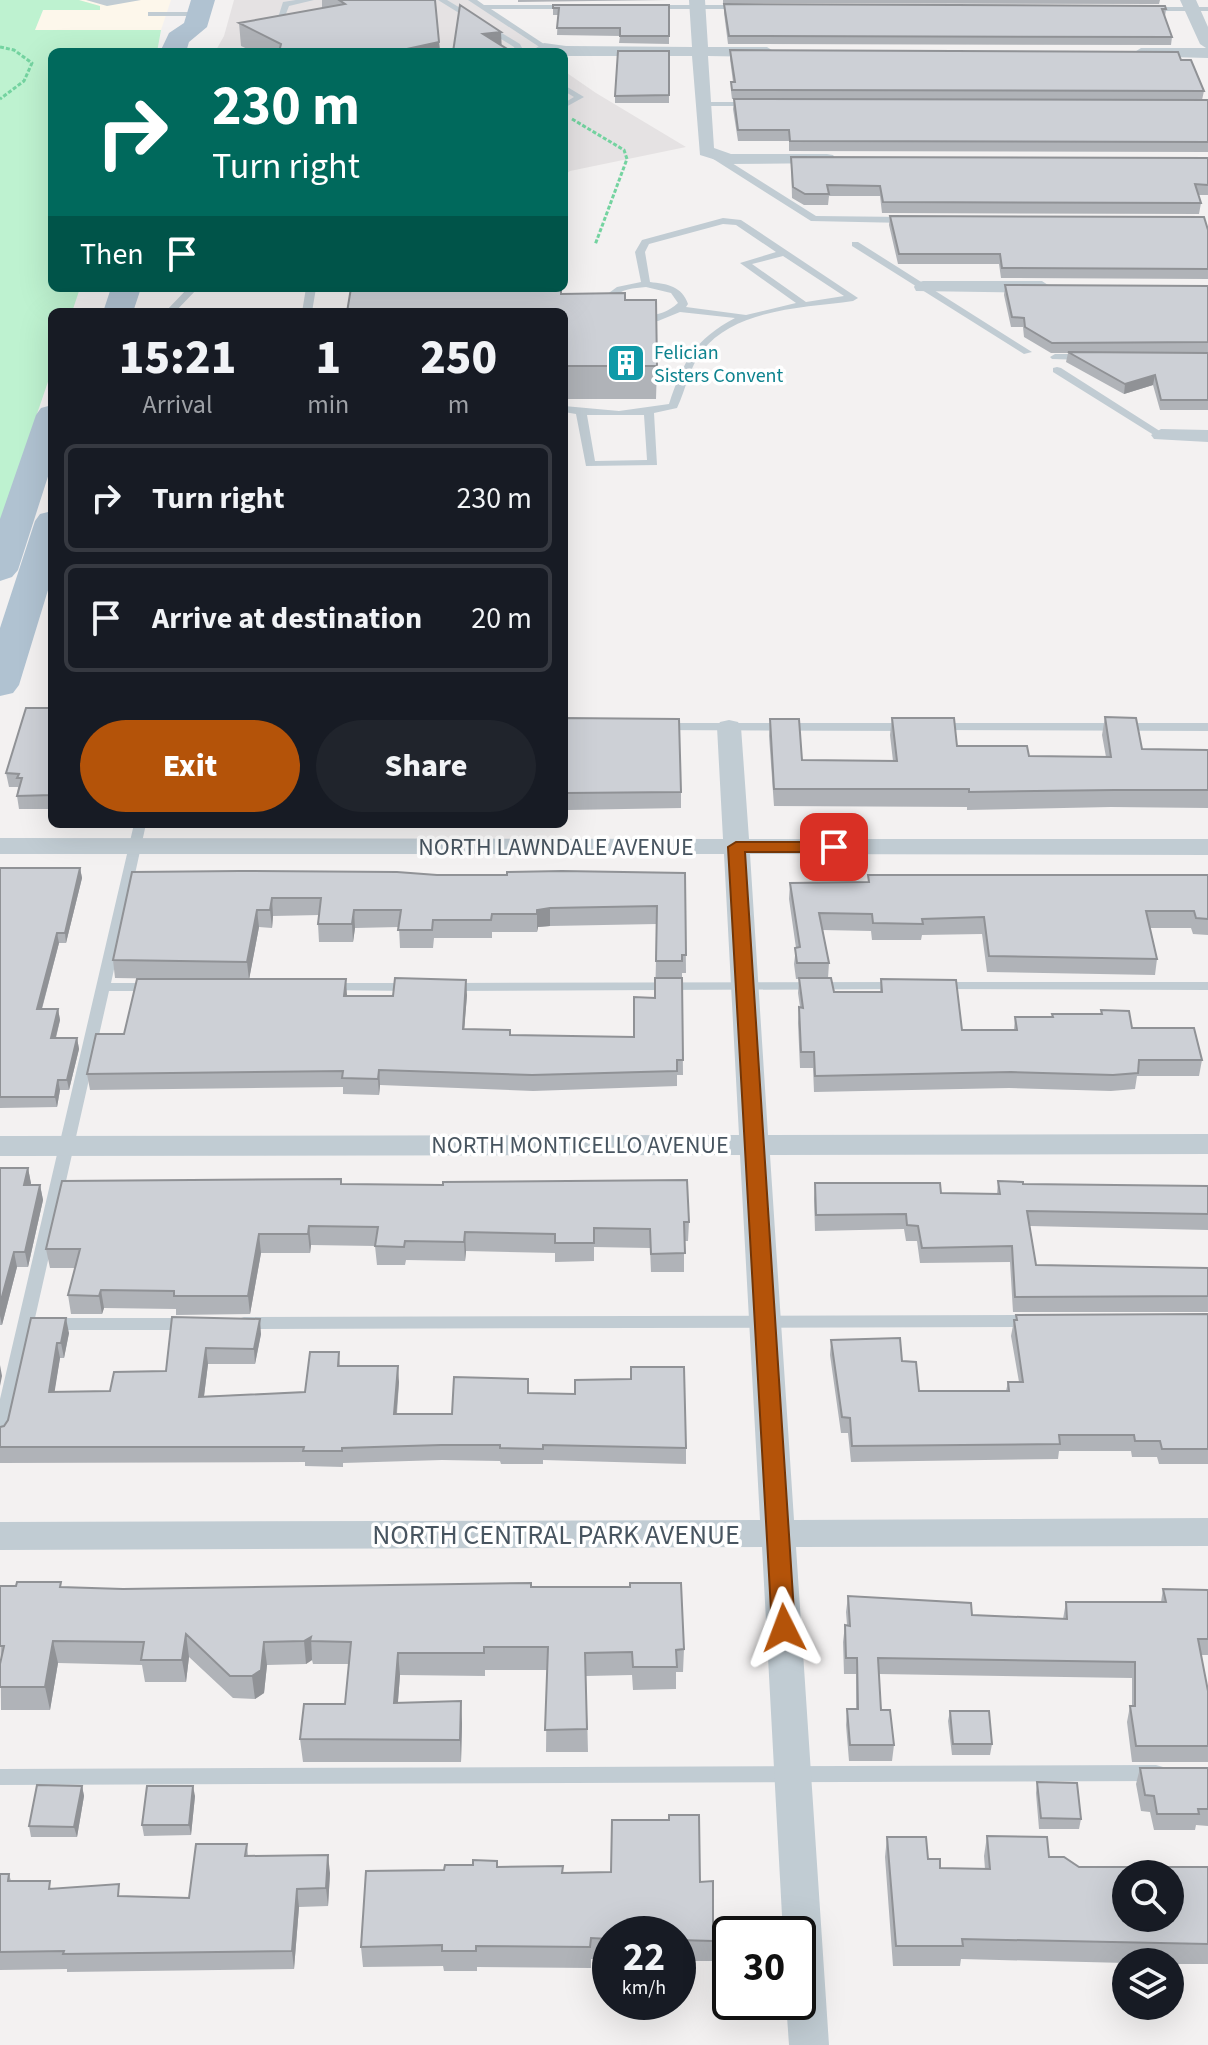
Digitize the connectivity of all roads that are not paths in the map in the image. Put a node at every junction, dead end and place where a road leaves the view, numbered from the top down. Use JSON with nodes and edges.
{"nodes":[{"id":1,"x":90,"y":0,"type":"edge"},
{"id":2,"x":137,"y":0,"type":"edge"},
{"id":3,"x":310,"y":0,"type":"edge"},
{"id":4,"x":442,"y":0,"type":"edge"},
{"id":5,"x":472,"y":0,"type":"edge"},
{"id":6,"x":284,"y":4,"type":"edge"},
{"id":7,"x":697,"y":4,"type":"edge"},
{"id":8,"x":1196,"y":6,"type":"edge"},
{"id":9,"x":484,"y":7,"type":"junction"},
{"id":10,"x":580,"y":7,"type":"edge"},
{"id":11,"x":644,"y":7,"type":"edge"},
{"id":12,"x":751,"y":7,"type":"edge"},
{"id":13,"x":1140,"y":9,"type":"edge"},
{"id":14,"x":199,"y":13,"type":"edge"},
{"id":15,"x":151,"y":14,"type":"dead end"},
{"id":16,"x":279,"y":22,"type":"edge"},
{"id":17,"x":1208,"y":44,"type":"edge"},
{"id":18,"x":174,"y":48,"type":"edge"},
{"id":19,"x":202,"y":48,"type":"edge"},
{"id":20,"x":516,"y":48,"type":"edge"},
{"id":21,"x":544,"y":48,"type":"edge"},
{"id":22,"x":568,"y":51,"type":"edge"},
{"id":23,"x":699,"y":52,"type":"junction"},
{"id":24,"x":785,"y":52,"type":"edge"},
{"id":25,"x":1127,"y":53,"type":"edge"},
{"id":26,"x":1208,"y":53,"type":"edge"},
{"id":27,"x":568,"y":90,"type":"edge"},
{"id":28,"x":568,"y":104,"type":"edge"},
{"id":29,"x":702,"y":104,"type":"junction"},
{"id":30,"x":758,"y":104,"type":"edge"},
{"id":31,"x":706,"y":151,"type":"junction"},
{"id":32,"x":847,"y":159,"type":"edge"},
{"id":33,"x":911,"y":220,"type":"edge"},
{"id":34,"x":855,"y":244,"type":"dead end"},
{"id":35,"x":785,"y":252,"type":"junction"},
{"id":36,"x":646,"y":284,"type":"junction"},
{"id":37,"x":923,"y":287,"type":"junction"},
{"id":38,"x":1066,"y":287,"type":"edge"},
{"id":39,"x":189,"y":292,"type":"edge"},
{"id":40,"x":806,"y":306,"type":"junction"},
{"id":41,"x":174,"y":308,"type":"edge"},
{"id":42,"x":680,"y":309,"type":"junction"},
{"id":43,"x":742,"y":316,"type":"junction"},
{"id":44,"x":1027,"y":352,"type":"dead end"},
{"id":45,"x":1055,"y":357,"type":"dead end"},
{"id":46,"x":1101,"y":357,"type":"edge"},
{"id":47,"x":1057,"y":370,"type":"dead end"},
{"id":48,"x":568,"y":410,"type":"edge"},
{"id":49,"x":581,"y":413,"type":"junction"},
{"id":50,"x":649,"y":413,"type":"junction"},
{"id":51,"x":1161,"y":435,"type":"joint"},
{"id":52,"x":1208,"y":436,"type":"edge"},
{"id":53,"x":48,"y":438,"type":"edge"},
{"id":54,"x":44,"y":462,"type":"edge"},
{"id":55,"x":48,"y":534,"type":"edge"},
{"id":56,"x":0,"y":570,"type":"edge"},
{"id":57,"x":0,"y":685,"type":"edge"},
{"id":58,"x":644,"y":727,"type":"edge"},
{"id":59,"x":729,"y":727,"type":"junction"},
{"id":60,"x":1208,"y":727,"type":"edge"},
{"id":61,"x":138,"y":835,"type":"edge"},
{"id":62,"x":0,"y":846,"type":"edge"},
{"id":63,"x":736,"y":847,"type":"junction"},
{"id":64,"x":1208,"y":847,"type":"edge"},
{"id":65,"x":745,"y":986,"type":"junction"},
{"id":66,"x":908,"y":986,"type":"edge"},
{"id":67,"x":923,"y":986,"type":"edge"},
{"id":68,"x":1208,"y":986,"type":"edge"},
{"id":69,"x":103,"y":987,"type":"junction"},
{"id":70,"x":166,"y":987,"type":"edge"},
{"id":71,"x":308,"y":987,"type":"edge"},
{"id":72,"x":1208,"y":1144,"type":"edge"},
{"id":73,"x":755,"y":1145,"type":"junction"},
{"id":74,"x":0,"y":1146,"type":"edge"},
{"id":75,"x":67,"y":1146,"type":"junction"},
{"id":76,"x":1054,"y":1321,"type":"edge"},
{"id":77,"x":765,"y":1322,"type":"junction"},
{"id":78,"x":229,"y":1323,"type":"edge"},
{"id":79,"x":25,"y":1324,"type":"junction"},
{"id":80,"x":198,"y":1324,"type":"edge"},
{"id":81,"x":0,"y":1435,"type":"edge"},
{"id":82,"x":1208,"y":1532,"type":"edge"},
{"id":83,"x":778,"y":1534,"type":"junction"},
{"id":84,"x":0,"y":1536,"type":"edge"},
{"id":85,"x":1176,"y":1773,"type":"edge"},
{"id":86,"x":793,"y":1775,"type":"junction"},
{"id":87,"x":0,"y":1777,"type":"edge"},
{"id":88,"x":809,"y":2045,"type":"edge"}],
"edges":[{"from":1,"to":2,"type":"lane"},
{"from":3,"to":6,"type":"lane"},
{"from":4,"to":20,"type":"lane"},
{"from":5,"to":9,"type":"lane"},
{"from":6,"to":16,"type":"lane"},
{"from":7,"to":11,"type":"lane"},
{"from":7,"to":12,"type":"lane"},
{"from":7,"to":23,"type":"street"},
{"from":8,"to":13,"type":"lane"},
{"from":8,"to":17,"type":"street"},
{"from":9,"to":10,"type":"lane"},
{"from":9,"to":21,"type":"lane"},
{"from":14,"to":15,"type":"lane"},
{"from":14,"to":18,"type":"main road"},
{"from":14,"to":19,"type":"main road"},
{"from":22,"to":23,"type":"street"},
{"from":23,"to":24,"type":"street"},
{"from":23,"to":29,"type":"street"},
{"from":25,"to":26,"type":"street"},
{"from":27,"to":28,"type":"lane"},
{"from":29,"to":30,"type":"lane"},
{"from":29,"to":31,"type":"street"},
{"from":31,"to":32,"type":"street"},
{"from":31,"to":33,"type":"lane"},
{"from":34,"to":37,"type":"lane"},
{"from":35,"to":36,"type":"lane"},
{"from":35,"to":40,"type":"lane"},
{"from":35,"to":40,"type":"lane"},
{"from":36,"to":42,"type":"lane"},
{"from":36,"to":42,"type":"lane"},
{"from":37,"to":38,"type":"street"},
{"from":37,"to":44,"type":"lane"},
{"from":39,"to":41,"type":"lane"},
{"from":40,"to":43,"type":"lane"},
{"from":42,"to":43,"type":"lane"},
{"from":43,"to":50,"type":"lane"},
{"from":45,"to":46,"type":"lane"},
{"from":47,"to":51,"type":"lane"},
{"from":48,"to":49,"type":"lane"},
{"from":49,"to":50,"type":"lane"},
{"from":49,"to":50,"type":"lane"},
{"from":51,"to":52,"type":"street"},
{"from":53,"to":54,"type":"main road"},
{"from":54,"to":56,"type":"main road"},
{"from":55,"to":57,"type":"main road"},
{"from":58,"to":59,"type":"lane"},
{"from":59,"to":60,"type":"lane"},
{"from":59,"to":63,"type":"street"},
{"from":61,"to":62,"type":"street","name":"NORTH LAWNDALE AVENUE"},
{"from":61,"to":63,"type":"street","name":"NORTH LAWNDALE AVENUE"},
{"from":61,"to":69,"type":"lane"},
{"from":63,"to":64,"type":"street","name":"NORTH LAWNDALE AVENUE"},
{"from":63,"to":65,"type":"street"},
{"from":65,"to":66,"type":"lane"},
{"from":65,"to":71,"type":"lane"},
{"from":65,"to":73,"type":"street"},
{"from":67,"to":68,"type":"lane"},
{"from":69,"to":70,"type":"lane"},
{"from":69,"to":75,"type":"lane"},
{"from":72,"to":73,"type":"street","name":"NORTH MONTICELLO AVENUE"},
{"from":73,"to":75,"type":"street","name":"NORTH MONTICELLO AVENUE"},
{"from":73,"to":77,"type":"street"},
{"from":74,"to":75,"type":"street","name":"NORTH MONTICELLO AVENUE"},
{"from":75,"to":79,"type":"lane"},
{"from":76,"to":77,"type":"lane"},
{"from":77,"to":78,"type":"lane"},
{"from":77,"to":83,"type":"street"},
{"from":79,"to":80,"type":"lane"},
{"from":79,"to":81,"type":"lane"},
{"from":82,"to":83,"type":"street","name":"NORTH CENTRAL PARK AVENUE"},
{"from":83,"to":84,"type":"street","name":"NORTH CENTRAL PARK AVENUE"},
{"from":83,"to":86,"type":"street"},
{"from":85,"to":86,"type":"lane"},
{"from":86,"to":87,"type":"lane"},
{"from":86,"to":88,"type":"street"}]}
